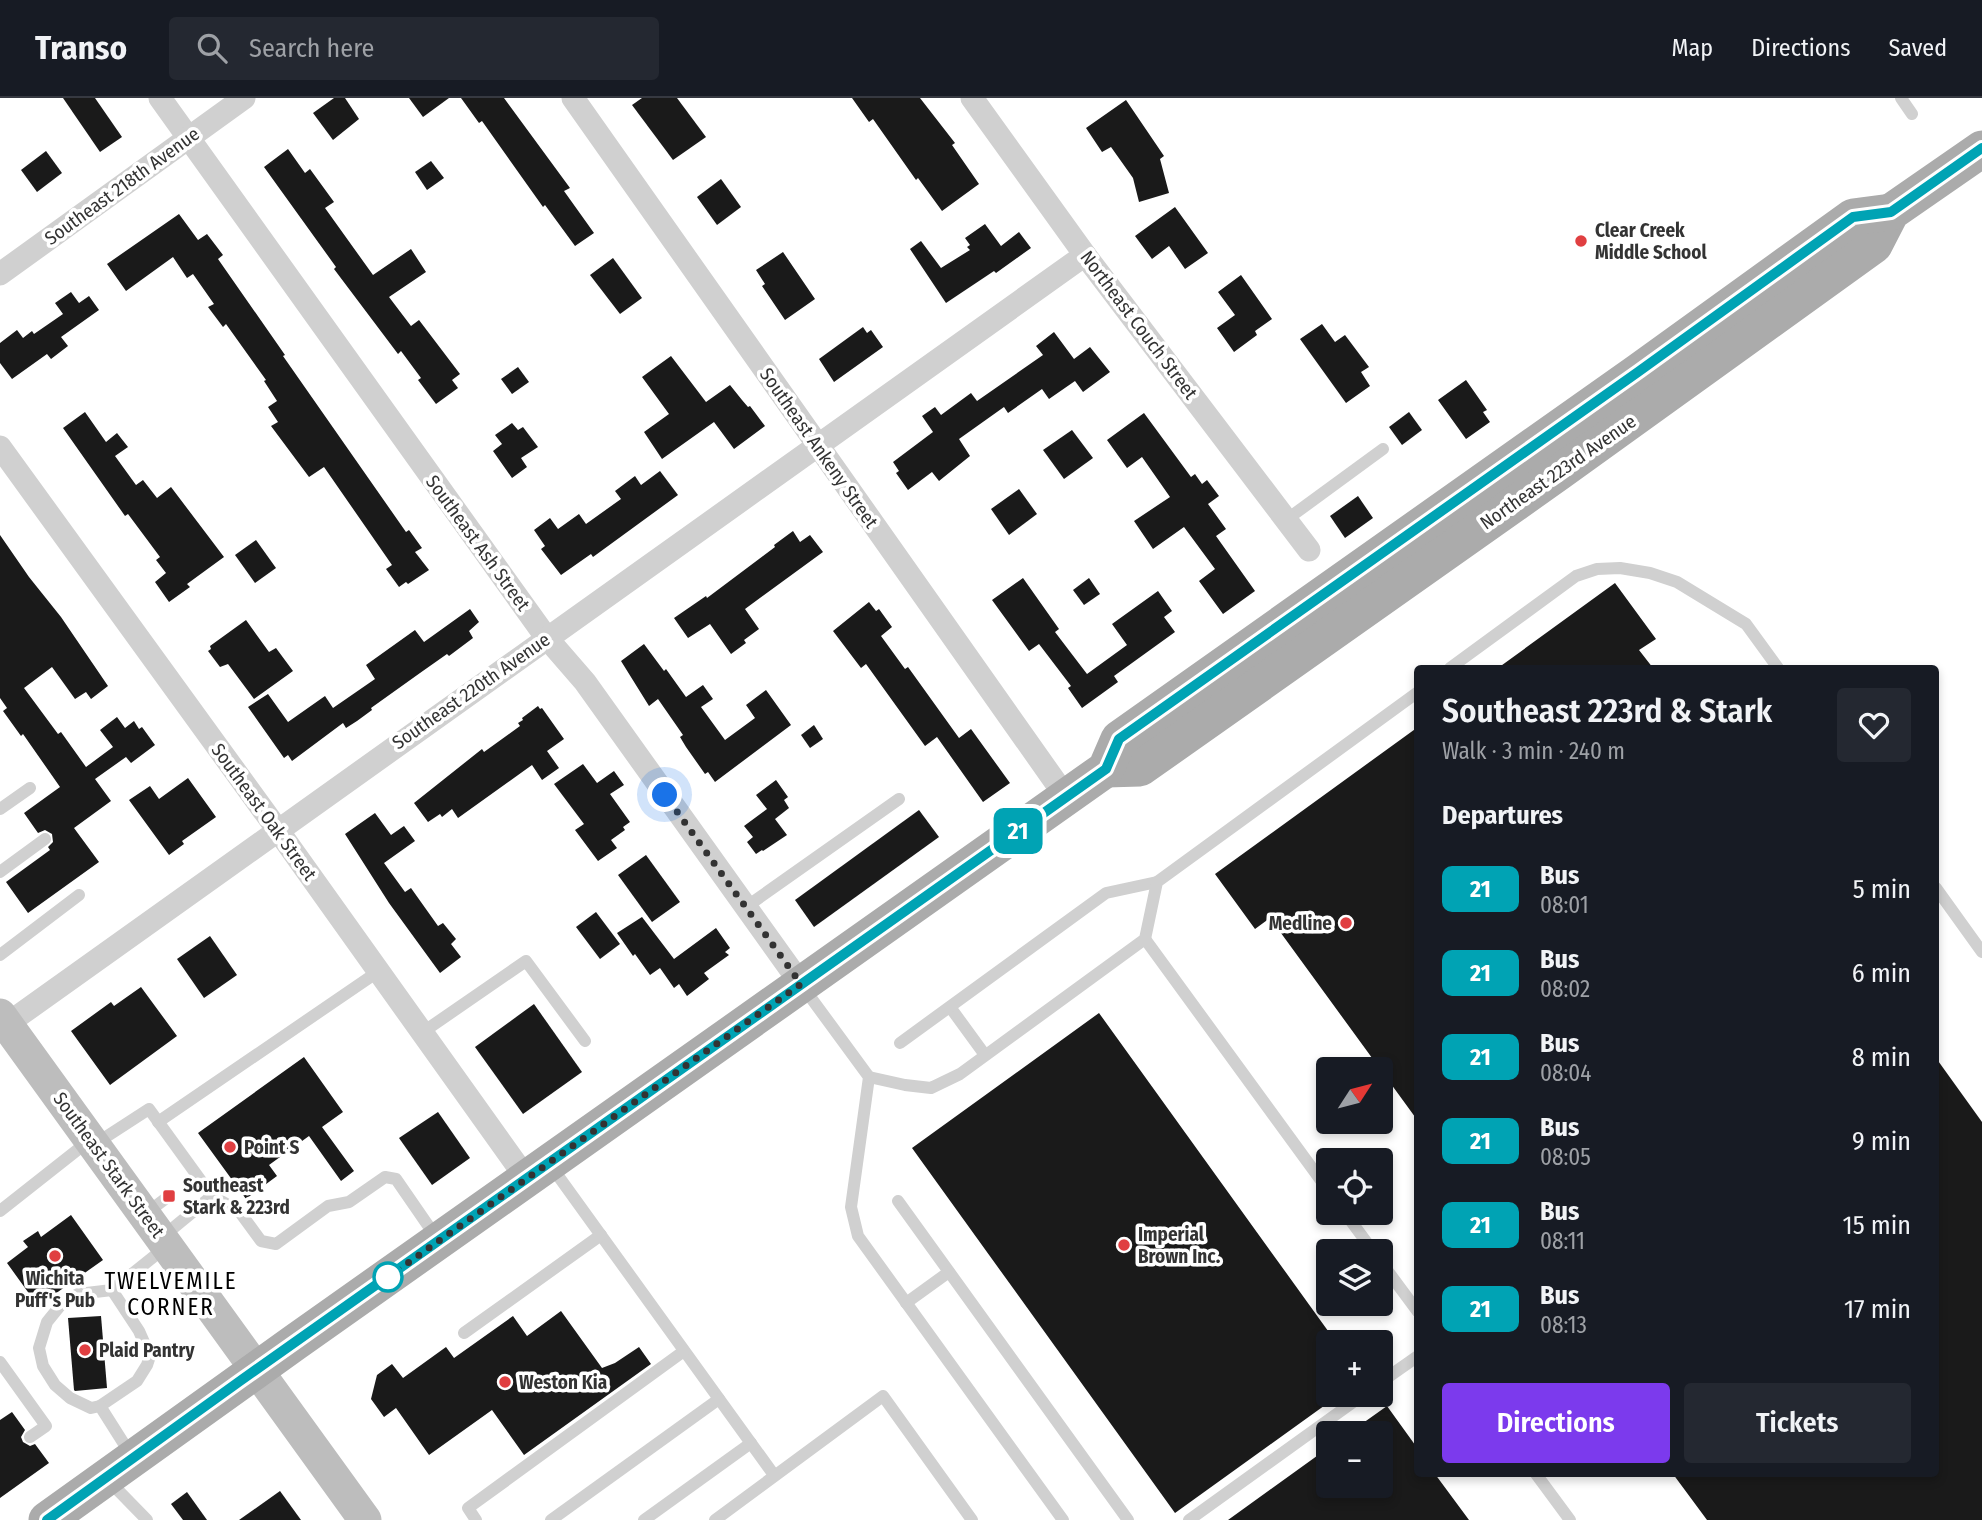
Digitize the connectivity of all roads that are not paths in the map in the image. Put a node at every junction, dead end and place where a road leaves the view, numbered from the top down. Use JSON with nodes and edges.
{"nodes":[{"id":1,"x":160,"y":98,"type":"edge"},
{"id":2,"x":244,"y":98,"type":"edge"},
{"id":3,"x":573,"y":98,"type":"edge"},
{"id":4,"x":972,"y":98,"type":"edge"},
{"id":5,"x":1901,"y":98,"type":"edge"},
{"id":6,"x":1912,"y":114,"type":"dead end"},
{"id":7,"x":188,"y":138,"type":"junction"},
{"id":8,"x":1982,"y":149,"type":"edge"},
{"id":9,"x":1086,"y":255,"type":"junction"},
{"id":10,"x":0,"y":274,"type":"edge"},
{"id":11,"x":817,"y":445,"type":"junction"},
{"id":12,"x":0,"y":447,"type":"edge"},
{"id":13,"x":1382,"y":449,"type":"dead end"},
{"id":14,"x":1286,"y":520,"type":"junction"},
{"id":15,"x":1309,"y":550,"type":"dead end"},
{"id":16,"x":546,"y":638,"type":"junction"},
{"id":17,"x":1454,"y":665,"type":"edge"},
{"id":18,"x":1775,"y":665,"type":"edge"},
{"id":19,"x":1414,"y":695,"type":"edge"},
{"id":20,"x":30,"y":788,"type":"dead end"},
{"id":21,"x":1066,"y":797,"type":"junction"},
{"id":22,"x":899,"y":799,"type":"dead end"},
{"id":23,"x":0,"y":809,"type":"edge"},
{"id":24,"x":277,"y":829,"type":"junction"},
{"id":25,"x":45,"y":839,"type":"dead end"},
{"id":26,"x":0,"y":872,"type":"edge"},
{"id":27,"x":1157,"y":882,"type":"junction"},
{"id":28,"x":1939,"y":892,"type":"edge"},
{"id":29,"x":79,"y":895,"type":"dead end"},
{"id":30,"x":746,"y":907,"type":"junction"},
{"id":31,"x":1145,"y":939,"type":"junction"},
{"id":32,"x":1982,"y":952,"type":"edge"},
{"id":33,"x":0,"y":955,"type":"edge"},
{"id":34,"x":379,"y":971,"type":"junction"},
{"id":35,"x":801,"y":984,"type":"junction"},
{"id":36,"x":950,"y":1007,"type":"junction"},
{"id":37,"x":3,"y":1019,"type":"edge"},
{"id":38,"x":422,"y":1032,"type":"junction"},
{"id":39,"x":585,"y":1041,"type":"dead end"},
{"id":40,"x":900,"y":1043,"type":"dead end"},
{"id":41,"x":985,"y":1055,"type":"junction"},
{"id":42,"x":869,"y":1077,"type":"junction"},
{"id":43,"x":158,"y":1122,"type":"junction"},
{"id":44,"x":92,"y":1142,"type":"junction"},
{"id":45,"x":538,"y":1170,"type":"junction"},
{"id":46,"x":1316,"y":1174,"type":"edge"},
{"id":47,"x":212,"y":1196,"type":"junction"},
{"id":48,"x":898,"y":1201,"type":"dead end"},
{"id":49,"x":0,"y":1211,"type":"edge"},
{"id":50,"x":160,"y":1224,"type":"junction"},
{"id":51,"x":601,"y":1235,"type":"junction"},
{"id":52,"x":439,"y":1241,"type":"junction"},
{"id":53,"x":949,"y":1272,"type":"junction"},
{"id":54,"x":1393,"y":1278,"type":"edge"},
{"id":55,"x":112,"y":1290,"type":"junction"},
{"id":56,"x":906,"y":1303,"type":"junction"},
{"id":57,"x":1414,"y":1307,"type":"edge"},
{"id":58,"x":464,"y":1333,"type":"dead end"},
{"id":59,"x":684,"y":1351,"type":"junction"},
{"id":60,"x":1414,"y":1359,"type":"edge"},
{"id":61,"x":0,"y":1362,"type":"edge"},
{"id":62,"x":257,"y":1370,"type":"junction"},
{"id":63,"x":1393,"y":1374,"type":"edge"},
{"id":64,"x":719,"y":1399,"type":"junction"},
{"id":65,"x":100,"y":1406,"type":"junction"},
{"id":66,"x":1346,"y":1407,"type":"edge"},
{"id":67,"x":30,"y":1437,"type":"dead end"},
{"id":68,"x":751,"y":1443,"type":"junction"},
{"id":69,"x":119,"y":1468,"type":"junction"},
{"id":70,"x":774,"y":1475,"type":"junction"},
{"id":71,"x":1538,"y":1477,"type":"edge"},
{"id":72,"x":357,"y":1517,"type":"edge"},
{"id":73,"x":47,"y":1520,"type":"edge"},
{"id":74,"x":146,"y":1520,"type":"edge"},
{"id":75,"x":477,"y":1520,"type":"edge"},
{"id":76,"x":551,"y":1520,"type":"edge"},
{"id":77,"x":644,"y":1520,"type":"edge"},
{"id":78,"x":715,"y":1520,"type":"edge"},
{"id":79,"x":972,"y":1520,"type":"edge"},
{"id":80,"x":1063,"y":1520,"type":"edge"},
{"id":81,"x":1128,"y":1520,"type":"edge"},
{"id":82,"x":1189,"y":1520,"type":"edge"},
{"id":83,"x":1570,"y":1520,"type":"edge"}],
"edges":[{"from":1,"to":7,"type":"street","name":"Southeast Ash Street"},
{"from":2,"to":7,"type":"street","name":"Southeast 218th Avenue"},
{"from":3,"to":11,"type":"street","name":"Southeast Ankeny Street"},
{"from":4,"to":9,"type":"street","name":"Northeast Couch Street"},
{"from":5,"to":6,"type":"lane"},
{"from":7,"to":10,"type":"street","name":"Southeast 218th Avenue"},
{"from":7,"to":16,"type":"street","name":"Southeast Ash Street"},
{"from":8,"to":21,"type":"main road","name":"Northeast 223rd Avenue"},
{"from":9,"to":11,"type":"street","name":"Southeast 220th Avenue"},
{"from":9,"to":14,"type":"street","name":"Northeast Couch Street"},
{"from":11,"to":16,"type":"street","name":"Southeast 220th Avenue"},
{"from":11,"to":21,"type":"street","name":"Southeast Ankeny Street"},
{"from":12,"to":24,"type":"street","name":"Southeast Oak Street"},
{"from":13,"to":14,"type":"lane"},
{"from":14,"to":15,"type":"street","name":"Northeast Couch Street"},
{"from":16,"to":24,"type":"street","name":"Southeast 220th Avenue"},
{"from":16,"to":30,"type":"street","name":"Southeast Ash Street"},
{"from":17,"to":18,"type":"lane"},
{"from":19,"to":27,"type":"lane"},
{"from":20,"to":23,"type":"lane"},
{"from":21,"to":35,"type":"main road"},
{"from":22,"to":30,"type":"lane"},
{"from":24,"to":34,"type":"street","name":"Southeast Oak Street"},
{"from":24,"to":37,"type":"street","name":"Southeast 220th Avenue"},
{"from":25,"to":26,"type":"lane"},
{"from":27,"to":31,"type":"lane"},
{"from":27,"to":36,"type":"lane"},
{"from":28,"to":32,"type":"lane"},
{"from":29,"to":33,"type":"lane"},
{"from":30,"to":35,"type":"street","name":"Southeast Ash Street"},
{"from":31,"to":41,"type":"lane"},
{"from":31,"to":46,"type":"lane"},
{"from":34,"to":38,"type":"street","name":"Southeast Oak Street"},
{"from":34,"to":43,"type":"lane"},
{"from":35,"to":42,"type":"lane"},
{"from":35,"to":45,"type":"main road"},
{"from":36,"to":40,"type":"lane"},
{"from":36,"to":41,"type":"lane"},
{"from":37,"to":44,"type":"main road","name":"Southeast Stark Street"},
{"from":38,"to":39,"type":"lane"},
{"from":38,"to":45,"type":"street","name":"Southeast Oak Street"},
{"from":41,"to":42,"type":"lane"},
{"from":42,"to":56,"type":"lane"},
{"from":43,"to":44,"type":"lane"},
{"from":43,"to":47,"type":"lane"},
{"from":44,"to":49,"type":"lane"},
{"from":44,"to":50,"type":"main road","name":"Southeast Stark Street"},
{"from":45,"to":51,"type":"lane"},
{"from":45,"to":52,"type":"main road"},
{"from":47,"to":50,"type":"lane"},
{"from":47,"to":52,"type":"lane"},
{"from":48,"to":53,"type":"lane"},
{"from":50,"to":55,"type":"lane"},
{"from":50,"to":62,"type":"main road","name":"Southeast Stark Street"},
{"from":51,"to":58,"type":"lane"},
{"from":51,"to":59,"type":"lane"},
{"from":52,"to":62,"type":"main road"},
{"from":53,"to":56,"type":"lane"},
{"from":53,"to":81,"type":"lane"},
{"from":54,"to":57,"type":"lane"},
{"from":55,"to":65,"type":"lane"},
{"from":55,"to":65,"type":"lane"},
{"from":56,"to":80,"type":"lane"},
{"from":59,"to":64,"type":"lane"},
{"from":59,"to":75,"type":"lane"},
{"from":60,"to":63,"type":"lane"},
{"from":61,"to":67,"type":"lane"},
{"from":62,"to":69,"type":"main road"},
{"from":62,"to":72,"type":"main road","name":"Southeast Stark Street"},
{"from":64,"to":68,"type":"lane"},
{"from":64,"to":76,"type":"lane"},
{"from":65,"to":69,"type":"lane"},
{"from":66,"to":82,"type":"lane"},
{"from":68,"to":70,"type":"lane"},
{"from":68,"to":77,"type":"lane"},
{"from":69,"to":73,"type":"main road"},
{"from":69,"to":74,"type":"lane"},
{"from":70,"to":78,"type":"lane"},
{"from":70,"to":79,"type":"lane"},
{"from":71,"to":83,"type":"lane"}]}
